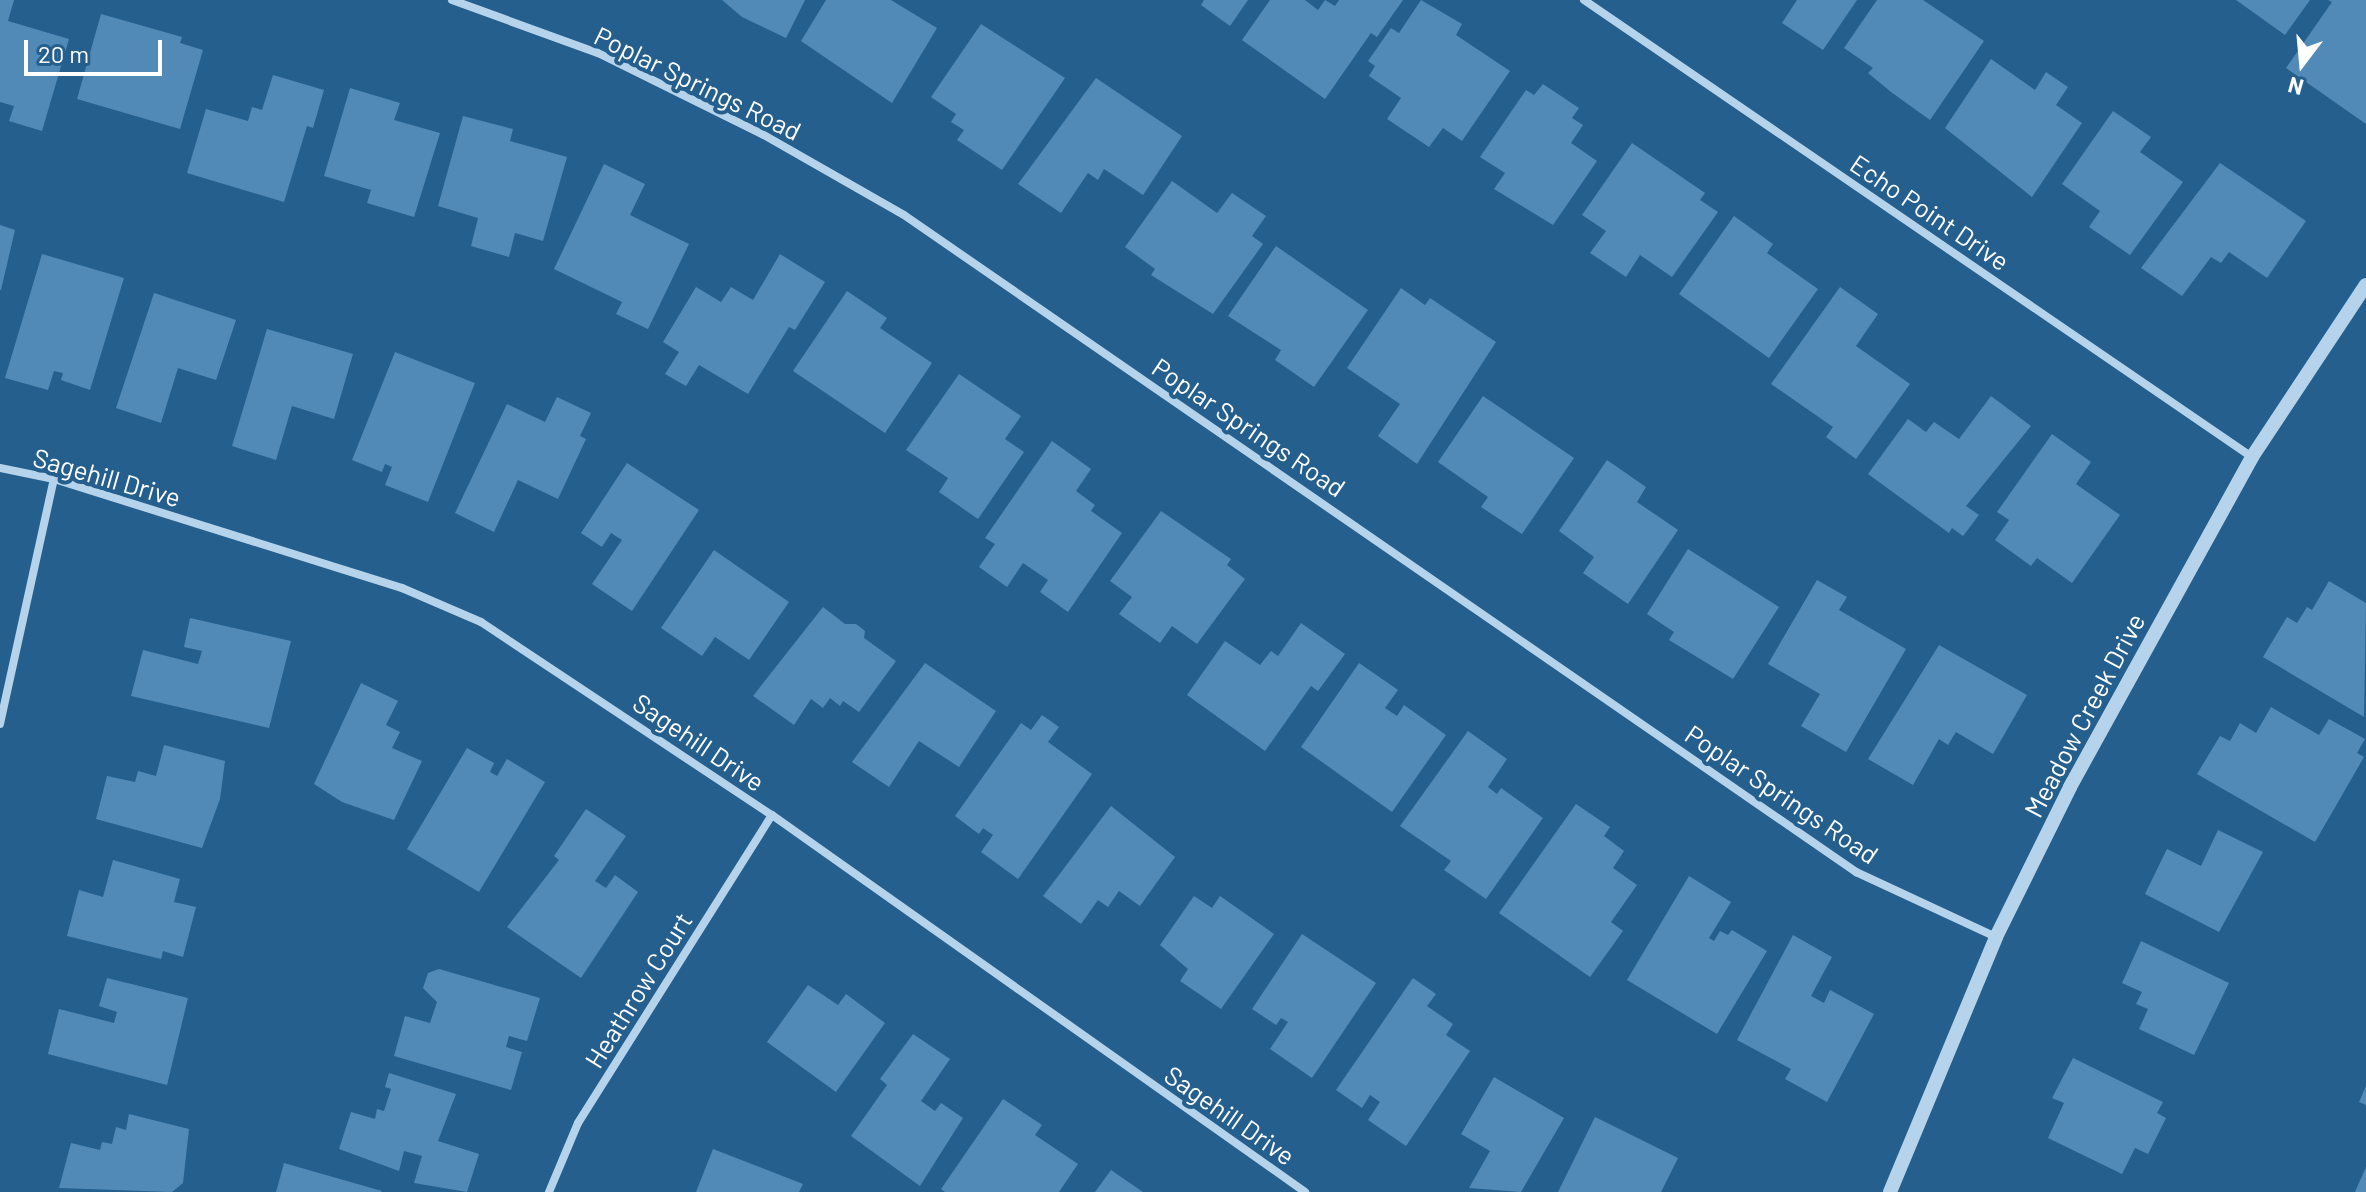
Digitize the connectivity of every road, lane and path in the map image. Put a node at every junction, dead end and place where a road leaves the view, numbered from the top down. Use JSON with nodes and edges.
{"nodes":[{"id":1,"x":452,"y":0,"type":"edge"},
{"id":2,"x":1584,"y":0,"type":"edge"},
{"id":3,"x":2366,"y":285,"type":"edge"},
{"id":4,"x":2252,"y":457,"type":"junction"},
{"id":5,"x":0,"y":468,"type":"edge"},
{"id":6,"x":54,"y":479,"type":"junction"},
{"id":7,"x":0,"y":724,"type":"edge"},
{"id":8,"x":772,"y":815,"type":"junction"},
{"id":9,"x":1996,"y":937,"type":"junction"},
{"id":10,"x":1302,"y":1191,"type":"edge"},
{"id":11,"x":549,"y":1192,"type":"edge"},
{"id":12,"x":1890,"y":1192,"type":"edge"}],
"edges":[{"from":1,"to":9,"type":"street","name":"Poplar Springs Road"},
{"from":2,"to":4,"type":"street","name":"Echo Point Drive"},
{"from":3,"to":4,"type":"street","name":"Meadow Creek Drive"},
{"from":4,"to":9,"type":"street","name":"Meadow Creek Drive"},
{"from":5,"to":6,"type":"street","name":"Sagehill Drive"},
{"from":6,"to":7,"type":"street"},
{"from":6,"to":8,"type":"street","name":"Sagehill Drive"},
{"from":8,"to":10,"type":"street","name":"Sagehill Drive"},
{"from":8,"to":11,"type":"street","name":"Heathrow Court"},
{"from":9,"to":12,"type":"street","name":"Meadow Creek Drive"}]}
